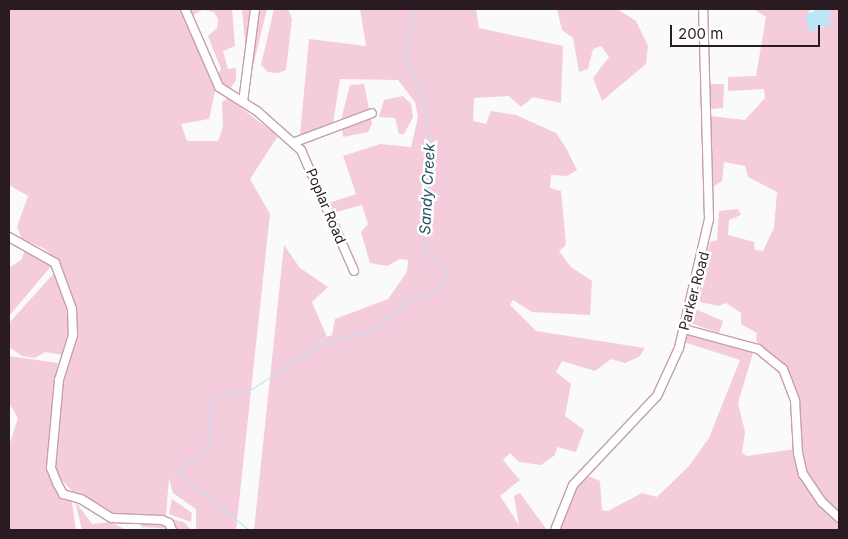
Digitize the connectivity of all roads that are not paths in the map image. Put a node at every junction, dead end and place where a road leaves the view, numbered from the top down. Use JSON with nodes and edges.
{"nodes":[{"id":1,"x":185,"y":9,"type":"edge"},
{"id":2,"x":255,"y":9,"type":"edge"},
{"id":3,"x":703,"y":9,"type":"edge"},
{"id":4,"x":243,"y":102,"type":"junction"},
{"id":5,"x":372,"y":113,"type":"dead end"},
{"id":6,"x":295,"y":142,"type":"junction"},
{"id":7,"x":9,"y":237,"type":"edge"},
{"id":8,"x":354,"y":270,"type":"dead end"},
{"id":9,"x":684,"y":329,"type":"junction"},
{"id":10,"x":839,"y":518,"type":"edge"},
{"id":11,"x":172,"y":530,"type":"edge"},
{"id":12,"x":555,"y":530,"type":"edge"}],
"edges":[{"from":1,"to":4,"type":"street"},
{"from":2,"to":4,"type":"street"},
{"from":3,"to":9,"type":"street","name":"Parker Road"},
{"from":4,"to":6,"type":"street"},
{"from":5,"to":6,"type":"street"},
{"from":6,"to":8,"type":"street","name":"Poplar Road"},
{"from":7,"to":11,"type":"street"},
{"from":9,"to":10,"type":"street"},
{"from":9,"to":12,"type":"street","name":"Parker Road"}]}
